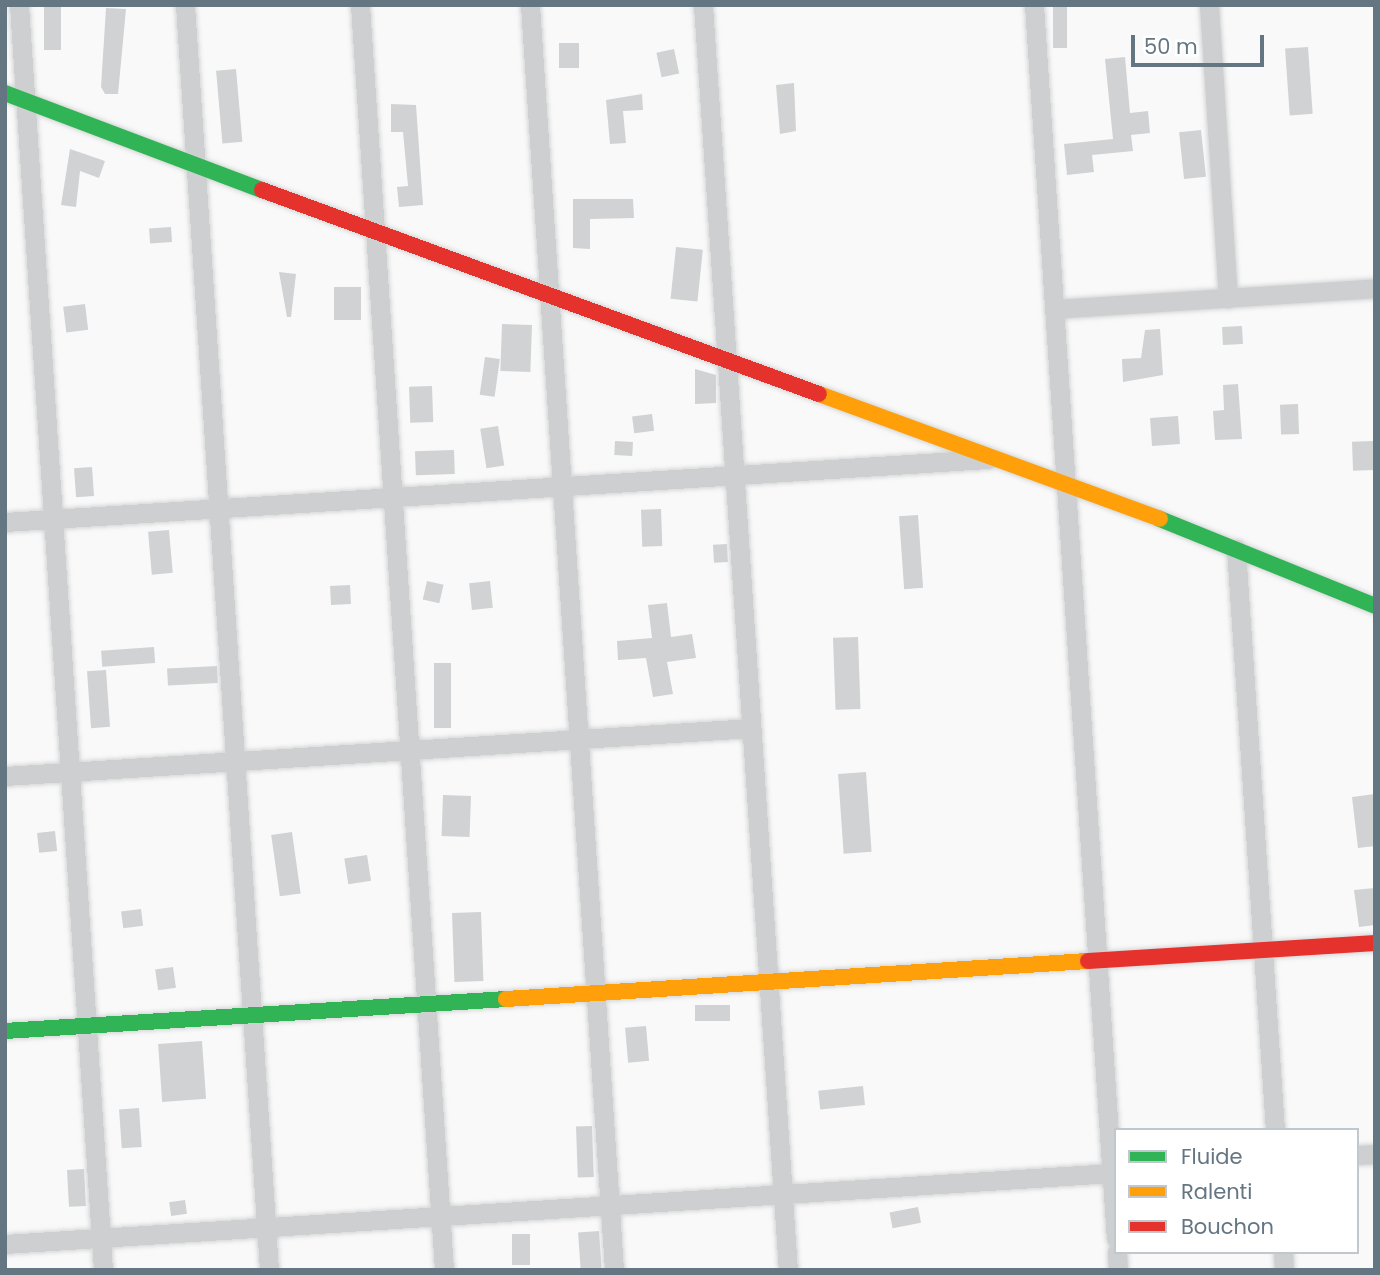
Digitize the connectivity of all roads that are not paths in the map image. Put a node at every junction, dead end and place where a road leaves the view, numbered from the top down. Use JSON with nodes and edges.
{"nodes":[{"id":1,"x":19,"y":5,"type":"edge"},
{"id":2,"x":185,"y":5,"type":"edge"},
{"id":3,"x":360,"y":5,"type":"edge"},
{"id":4,"x":530,"y":5,"type":"edge"},
{"id":5,"x":703,"y":5,"type":"edge"},
{"id":6,"x":1034,"y":5,"type":"edge"},
{"id":7,"x":1209,"y":5,"type":"edge"},
{"id":8,"x":5,"y":93,"type":"edge"},
{"id":9,"x":25,"y":100,"type":"junction"},
{"id":10,"x":195,"y":164,"type":"junction"},
{"id":11,"x":375,"y":232,"type":"junction"},
{"id":12,"x":1375,"y":288,"type":"edge"},
{"id":13,"x":1228,"y":298,"type":"junction"},
{"id":14,"x":549,"y":299,"type":"junction"},
{"id":15,"x":1054,"y":309,"type":"junction"},
{"id":16,"x":727,"y":362,"type":"junction"},
{"id":17,"x":1003,"y":458,"type":"junction"},
{"id":18,"x":734,"y":475,"type":"junction"},
{"id":19,"x":1065,"y":481,"type":"junction"},
{"id":20,"x":562,"y":486,"type":"junction"},
{"id":21,"x":392,"y":497,"type":"junction"},
{"id":22,"x":218,"y":508,"type":"junction"},
{"id":23,"x":53,"y":519,"type":"junction"},
{"id":24,"x":5,"y":522,"type":"edge"},
{"id":25,"x":1236,"y":549,"type":"junction"},
{"id":26,"x":1375,"y":606,"type":"edge"},
{"id":27,"x":751,"y":728,"type":"junction"},
{"id":28,"x":579,"y":739,"type":"junction"},
{"id":29,"x":409,"y":750,"type":"junction"},
{"id":30,"x":235,"y":761,"type":"junction"},
{"id":31,"x":70,"y":772,"type":"junction"},
{"id":32,"x":5,"y":776,"type":"edge"},
{"id":33,"x":1375,"y":943,"type":"edge"},
{"id":34,"x":1263,"y":951,"type":"junction"},
{"id":35,"x":1097,"y":961,"type":"junction"},
{"id":36,"x":769,"y":982,"type":"junction"},
{"id":37,"x":596,"y":993,"type":"junction"},
{"id":38,"x":426,"y":1004,"type":"junction"},
{"id":39,"x":252,"y":1016,"type":"junction"},
{"id":40,"x":87,"y":1026,"type":"junction"},
{"id":41,"x":5,"y":1031,"type":"edge"},
{"id":42,"x":1275,"y":1128,"type":"edge"},
{"id":43,"x":1111,"y":1173,"type":"junction"},
{"id":44,"x":783,"y":1194,"type":"junction"},
{"id":45,"x":610,"y":1205,"type":"junction"},
{"id":46,"x":1114,"y":1211,"type":"edge"},
{"id":47,"x":440,"y":1216,"type":"junction"},
{"id":48,"x":266,"y":1227,"type":"junction"},
{"id":49,"x":101,"y":1238,"type":"junction"},
{"id":50,"x":5,"y":1244,"type":"edge"},
{"id":51,"x":103,"y":1270,"type":"edge"},
{"id":52,"x":269,"y":1270,"type":"edge"},
{"id":53,"x":444,"y":1270,"type":"edge"},
{"id":54,"x":614,"y":1270,"type":"edge"},
{"id":55,"x":788,"y":1270,"type":"edge"}],
"edges":[{"from":1,"to":9,"type":"street"},
{"from":2,"to":10,"type":"street"},
{"from":3,"to":11,"type":"street"},
{"from":4,"to":14,"type":"street"},
{"from":5,"to":16,"type":"street"},
{"from":6,"to":15,"type":"street"},
{"from":7,"to":13,"type":"street"},
{"from":8,"to":9,"type":"street"},
{"from":9,"to":10,"type":"street"},
{"from":9,"to":23,"type":"street"},
{"from":10,"to":11,"type":"street"},
{"from":10,"to":22,"type":"street"},
{"from":11,"to":14,"type":"street"},
{"from":11,"to":21,"type":"street"},
{"from":12,"to":13,"type":"street"},
{"from":13,"to":15,"type":"street"},
{"from":14,"to":16,"type":"street"},
{"from":14,"to":20,"type":"street"},
{"from":15,"to":19,"type":"street"},
{"from":16,"to":17,"type":"street"},
{"from":16,"to":18,"type":"street"},
{"from":17,"to":18,"type":"street"},
{"from":17,"to":19,"type":"street"},
{"from":18,"to":20,"type":"street"},
{"from":18,"to":27,"type":"street"},
{"from":19,"to":25,"type":"street"},
{"from":19,"to":35,"type":"street"},
{"from":20,"to":21,"type":"street"},
{"from":20,"to":28,"type":"street"},
{"from":21,"to":22,"type":"street"},
{"from":21,"to":29,"type":"street"},
{"from":22,"to":23,"type":"street"},
{"from":22,"to":30,"type":"street"},
{"from":23,"to":24,"type":"street"},
{"from":23,"to":31,"type":"street"},
{"from":25,"to":26,"type":"street"},
{"from":25,"to":34,"type":"street"},
{"from":27,"to":28,"type":"street"},
{"from":27,"to":36,"type":"street"},
{"from":28,"to":29,"type":"street"},
{"from":28,"to":37,"type":"street"},
{"from":29,"to":30,"type":"street"},
{"from":29,"to":38,"type":"street"},
{"from":30,"to":31,"type":"street"},
{"from":30,"to":39,"type":"street"},
{"from":31,"to":32,"type":"street"},
{"from":31,"to":40,"type":"street"},
{"from":33,"to":34,"type":"street"},
{"from":34,"to":35,"type":"street"},
{"from":34,"to":42,"type":"street"},
{"from":35,"to":36,"type":"street"},
{"from":35,"to":43,"type":"street"},
{"from":36,"to":37,"type":"street"},
{"from":36,"to":44,"type":"street"},
{"from":37,"to":38,"type":"street"},
{"from":37,"to":45,"type":"street"},
{"from":38,"to":39,"type":"street"},
{"from":38,"to":47,"type":"street"},
{"from":39,"to":40,"type":"street"},
{"from":39,"to":48,"type":"street"},
{"from":40,"to":41,"type":"street"},
{"from":40,"to":49,"type":"street"},
{"from":43,"to":44,"type":"street"},
{"from":43,"to":46,"type":"street"},
{"from":44,"to":45,"type":"street"},
{"from":44,"to":55,"type":"street"},
{"from":45,"to":47,"type":"street"},
{"from":45,"to":54,"type":"street"},
{"from":47,"to":48,"type":"street"},
{"from":47,"to":53,"type":"street"},
{"from":48,"to":49,"type":"street"},
{"from":48,"to":52,"type":"street"},
{"from":49,"to":50,"type":"street"},
{"from":49,"to":51,"type":"street"}]}
